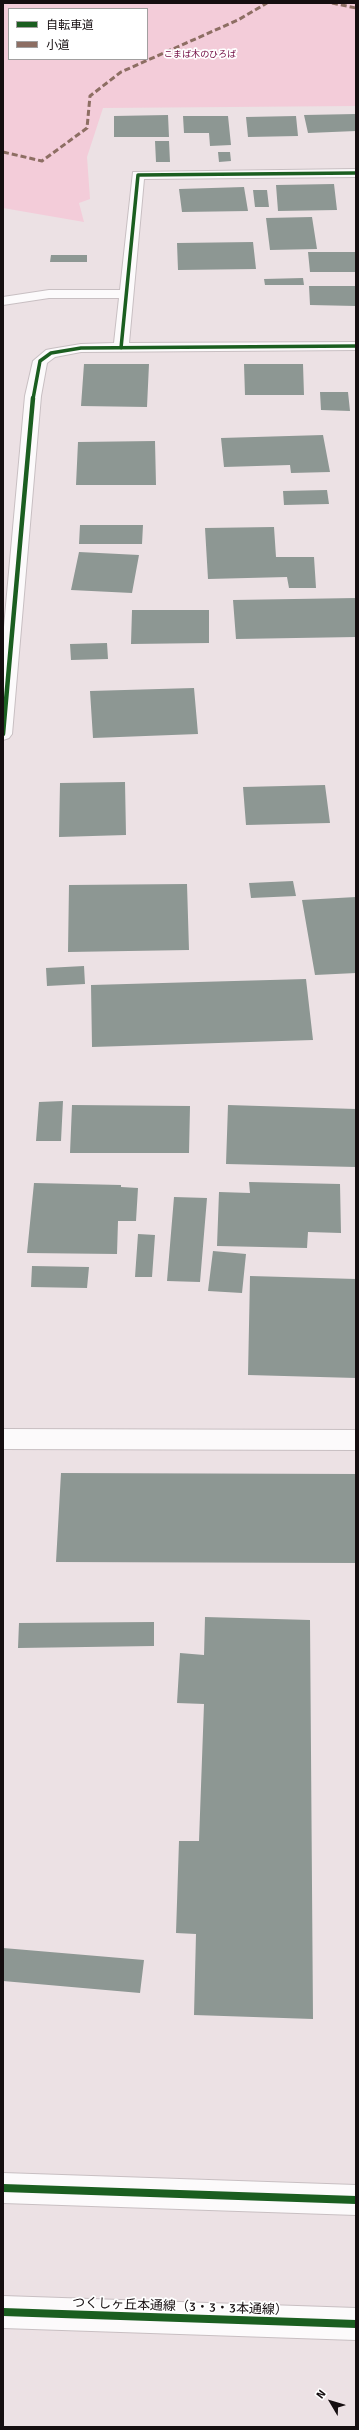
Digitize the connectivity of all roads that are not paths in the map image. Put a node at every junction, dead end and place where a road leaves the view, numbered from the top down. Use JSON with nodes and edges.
{"nodes":[{"id":1,"x":356,"y":173,"type":"edge"},
{"id":2,"x":126,"y":294,"type":"junction"},
{"id":3,"x":3,"y":301,"type":"edge"},
{"id":4,"x":356,"y":346,"type":"edge"},
{"id":5,"x":121,"y":348,"type":"junction"},
{"id":6,"x":3,"y":734,"type":"edge"},
{"id":7,"x":3,"y":1439,"type":"edge"},
{"id":8,"x":356,"y":1440,"type":"edge"},
{"id":9,"x":3,"y":2188,"type":"edge"},
{"id":10,"x":356,"y":2200,"type":"edge"},
{"id":11,"x":3,"y":2312,"type":"edge"},
{"id":12,"x":356,"y":2324,"type":"edge"}],
"edges":[{"from":1,"to":2,"type":"street"},
{"from":2,"to":3,"type":"street"},
{"from":2,"to":5,"type":"street"},
{"from":4,"to":5,"type":"street"},
{"from":5,"to":6,"type":"street"},
{"from":7,"to":8,"type":"street"},
{"from":9,"to":10,"type":"street"},
{"from":11,"to":12,"type":"street","name":"つくしヶ丘本通線（3・3・3本通線）"}]}
